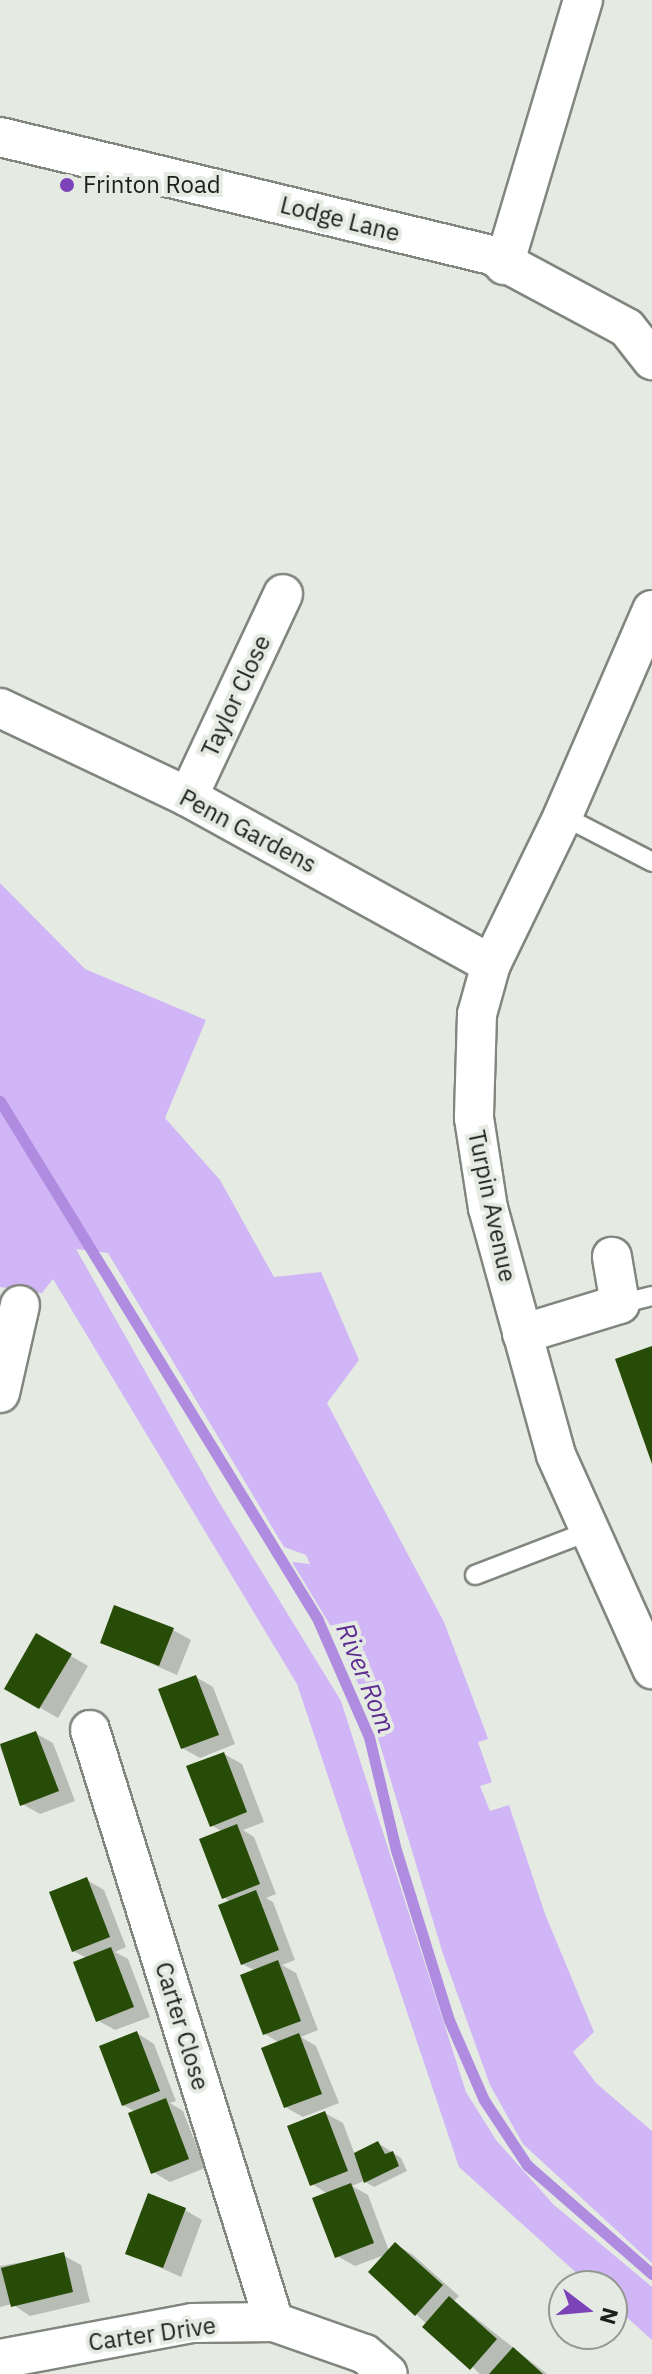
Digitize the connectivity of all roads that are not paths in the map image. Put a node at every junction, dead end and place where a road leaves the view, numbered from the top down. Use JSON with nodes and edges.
{"nodes":[{"id":1,"x":583,"y":0,"type":"edge"},
{"id":2,"x":0,"y":137,"type":"edge"},
{"id":3,"x":504,"y":265,"type":"junction"},
{"id":4,"x":652,"y":360,"type":"edge"},
{"id":5,"x":283,"y":594,"type":"dead end"},
{"id":6,"x":652,"y":610,"type":"edge"},
{"id":7,"x":0,"y":708,"type":"edge"},
{"id":8,"x":188,"y":797,"type":"junction"},
{"id":9,"x":563,"y":816,"type":"junction"},
{"id":10,"x":652,"y":862,"type":"edge"},
{"id":11,"x":491,"y":964,"type":"junction"},
{"id":12,"x":612,"y":1257,"type":"dead end"},
{"id":13,"x":636,"y":1300,"type":"edge"},
{"id":14,"x":20,"y":1305,"type":"dead end"},
{"id":15,"x":522,"y":1334,"type":"junction"},
{"id":16,"x":0,"y":1393,"type":"edge"},
{"id":17,"x":587,"y":1532,"type":"junction"},
{"id":18,"x":475,"y":1575,"type":"dead end"},
{"id":19,"x":652,"y":1669,"type":"edge"},
{"id":20,"x":90,"y":1730,"type":"dead end"},
{"id":21,"x":274,"y":2322,"type":"junction"},
{"id":22,"x":0,"y":2359,"type":"edge"},
{"id":23,"x":388,"y":2374,"type":"edge"}],
"edges":[{"from":1,"to":3,"type":"street"},
{"from":2,"to":3,"type":"street","name":"Lodge Lane"},
{"from":3,"to":4,"type":"street","name":"Lodge Lane"},
{"from":5,"to":8,"type":"street","name":"Taylor Close"},
{"from":6,"to":9,"type":"street","name":"Turpin Avenue"},
{"from":7,"to":8,"type":"street","name":"Penn Gardens"},
{"from":8,"to":11,"type":"street","name":"Penn Gardens"},
{"from":9,"to":10,"type":"lane"},
{"from":9,"to":11,"type":"street","name":"Turpin Avenue"},
{"from":11,"to":15,"type":"street","name":"Turpin Avenue"},
{"from":12,"to":13,"type":"street"},
{"from":13,"to":15,"type":"street"},
{"from":14,"to":16,"type":"street"},
{"from":15,"to":17,"type":"street","name":"Turpin Avenue"},
{"from":17,"to":18,"type":"lane"},
{"from":17,"to":19,"type":"street","name":"Turpin Avenue"},
{"from":20,"to":21,"type":"street","name":"Carter Close"},
{"from":21,"to":22,"type":"street","name":"Carter Drive"},
{"from":21,"to":23,"type":"street","name":"Carter Drive"}]}
